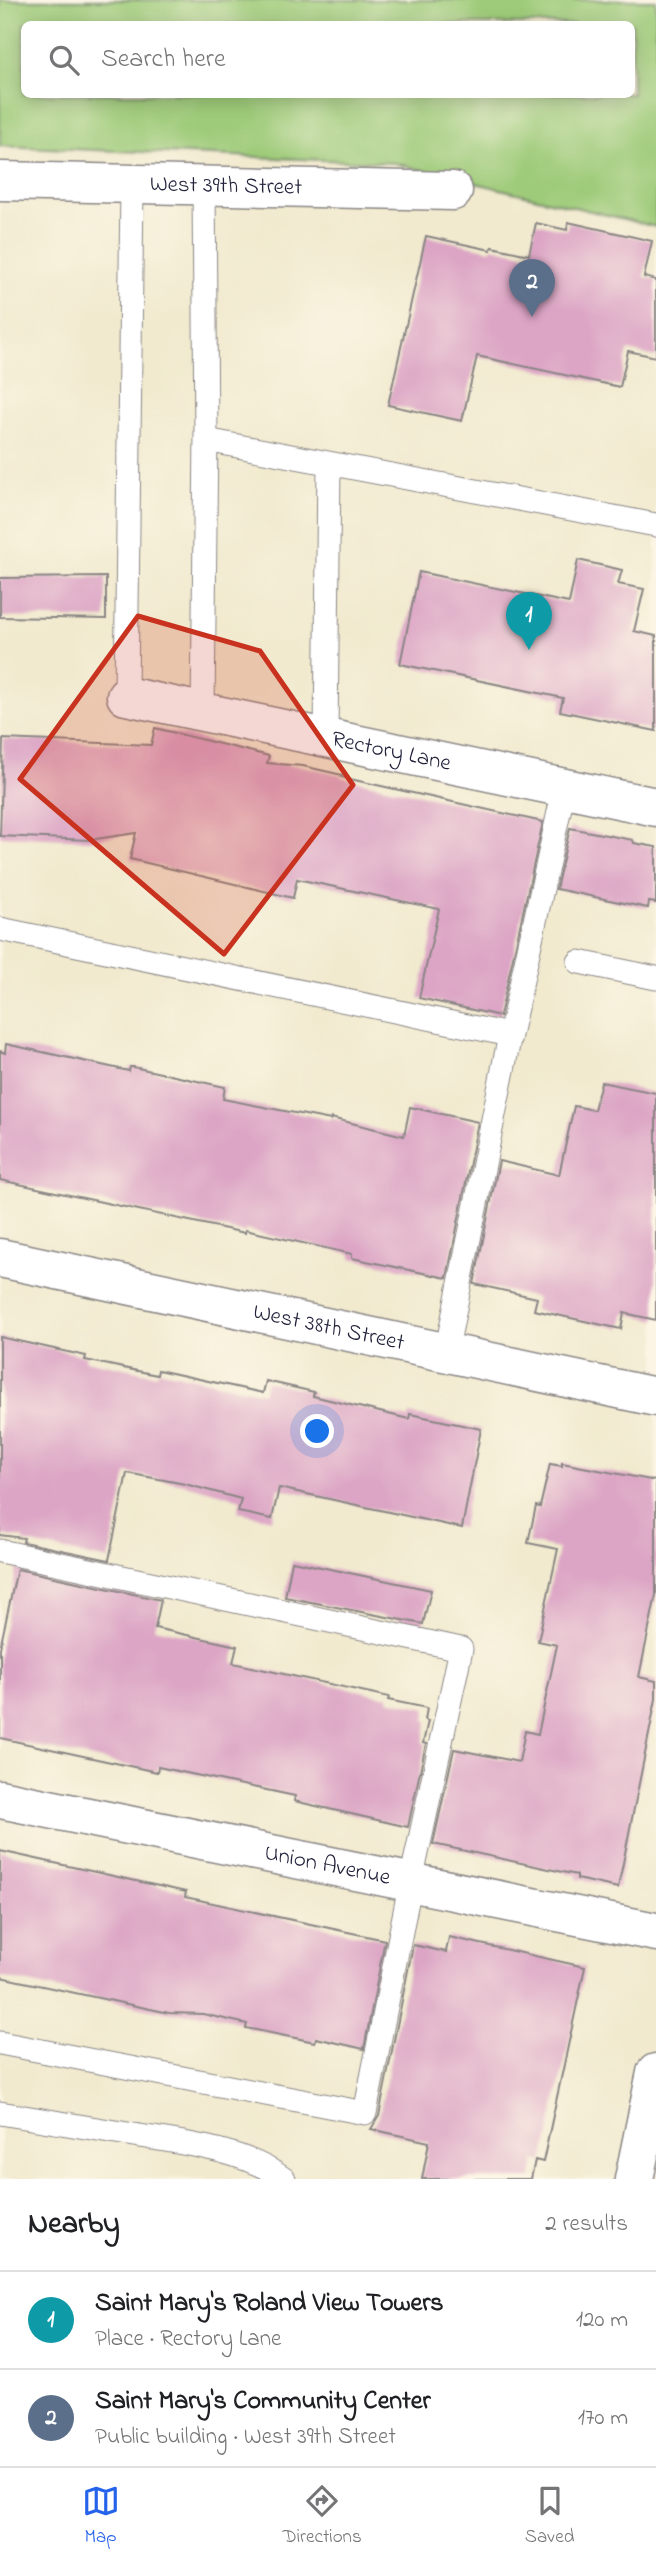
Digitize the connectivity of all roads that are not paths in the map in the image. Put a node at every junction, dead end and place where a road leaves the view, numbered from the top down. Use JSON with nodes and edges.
{"nodes":[{"id":1,"x":0,"y":181,"type":"edge"},
{"id":2,"x":132,"y":184,"type":"junction"},
{"id":3,"x":204,"y":186,"type":"junction"},
{"id":4,"x":453,"y":191,"type":"dead end"},
{"id":5,"x":205,"y":433,"type":"junction"},
{"id":6,"x":329,"y":464,"type":"junction"},
{"id":7,"x":656,"y":525,"type":"edge"},
{"id":8,"x":126,"y":696,"type":"joint"},
{"id":9,"x":203,"y":712,"type":"junction"},
{"id":10,"x":326,"y":737,"type":"junction"},
{"id":11,"x":564,"y":789,"type":"junction"},
{"id":12,"x":656,"y":807,"type":"edge"},
{"id":13,"x":0,"y":929,"type":"edge"},
{"id":14,"x":579,"y":962,"type":"dead end"},
{"id":15,"x":656,"y":978,"type":"edge"},
{"id":16,"x":510,"y":1035,"type":"junction"},
{"id":17,"x":0,"y":1258,"type":"edge"},
{"id":18,"x":446,"y":1353,"type":"junction"},
{"id":19,"x":656,"y":1397,"type":"edge"},
{"id":20,"x":0,"y":1551,"type":"edge"},
{"id":21,"x":0,"y":1799,"type":"edge"},
{"id":22,"x":411,"y":1881,"type":"junction"},
{"id":23,"x":656,"y":1932,"type":"edge"},
{"id":24,"x":0,"y":2043,"type":"edge"},
{"id":25,"x":656,"y":2073,"type":"edge"},
{"id":26,"x":0,"y":2113,"type":"edge"},
{"id":27,"x":284,"y":2179,"type":"edge"},
{"id":28,"x":634,"y":2179,"type":"edge"}],
"edges":[{"from":1,"to":2,"type":"street","name":"West 39th Street"},
{"from":2,"to":3,"type":"street","name":"West 39th Street"},
{"from":2,"to":8,"type":"lane"},
{"from":3,"to":4,"type":"street","name":"West 39th Street"},
{"from":3,"to":5,"type":"lane"},
{"from":5,"to":6,"type":"lane"},
{"from":5,"to":9,"type":"lane"},
{"from":6,"to":7,"type":"lane"},
{"from":6,"to":10,"type":"lane"},
{"from":8,"to":9,"type":"street","name":"Rectory Lane"},
{"from":9,"to":10,"type":"street","name":"Rectory Lane"},
{"from":10,"to":11,"type":"street","name":"Rectory Lane"},
{"from":11,"to":12,"type":"street","name":"Rectory Lane"},
{"from":11,"to":16,"type":"lane"},
{"from":13,"to":16,"type":"lane"},
{"from":14,"to":15,"type":"lane"},
{"from":16,"to":18,"type":"lane"},
{"from":17,"to":18,"type":"street","name":"West 38th Street"},
{"from":18,"to":19,"type":"street","name":"West 38th Street"},
{"from":20,"to":22,"type":"lane"},
{"from":21,"to":22,"type":"street","name":"Union Avenue"},
{"from":22,"to":23,"type":"street","name":"Union Avenue"},
{"from":22,"to":24,"type":"lane"},
{"from":25,"to":28,"type":"street"},
{"from":26,"to":27,"type":"lane"}]}
